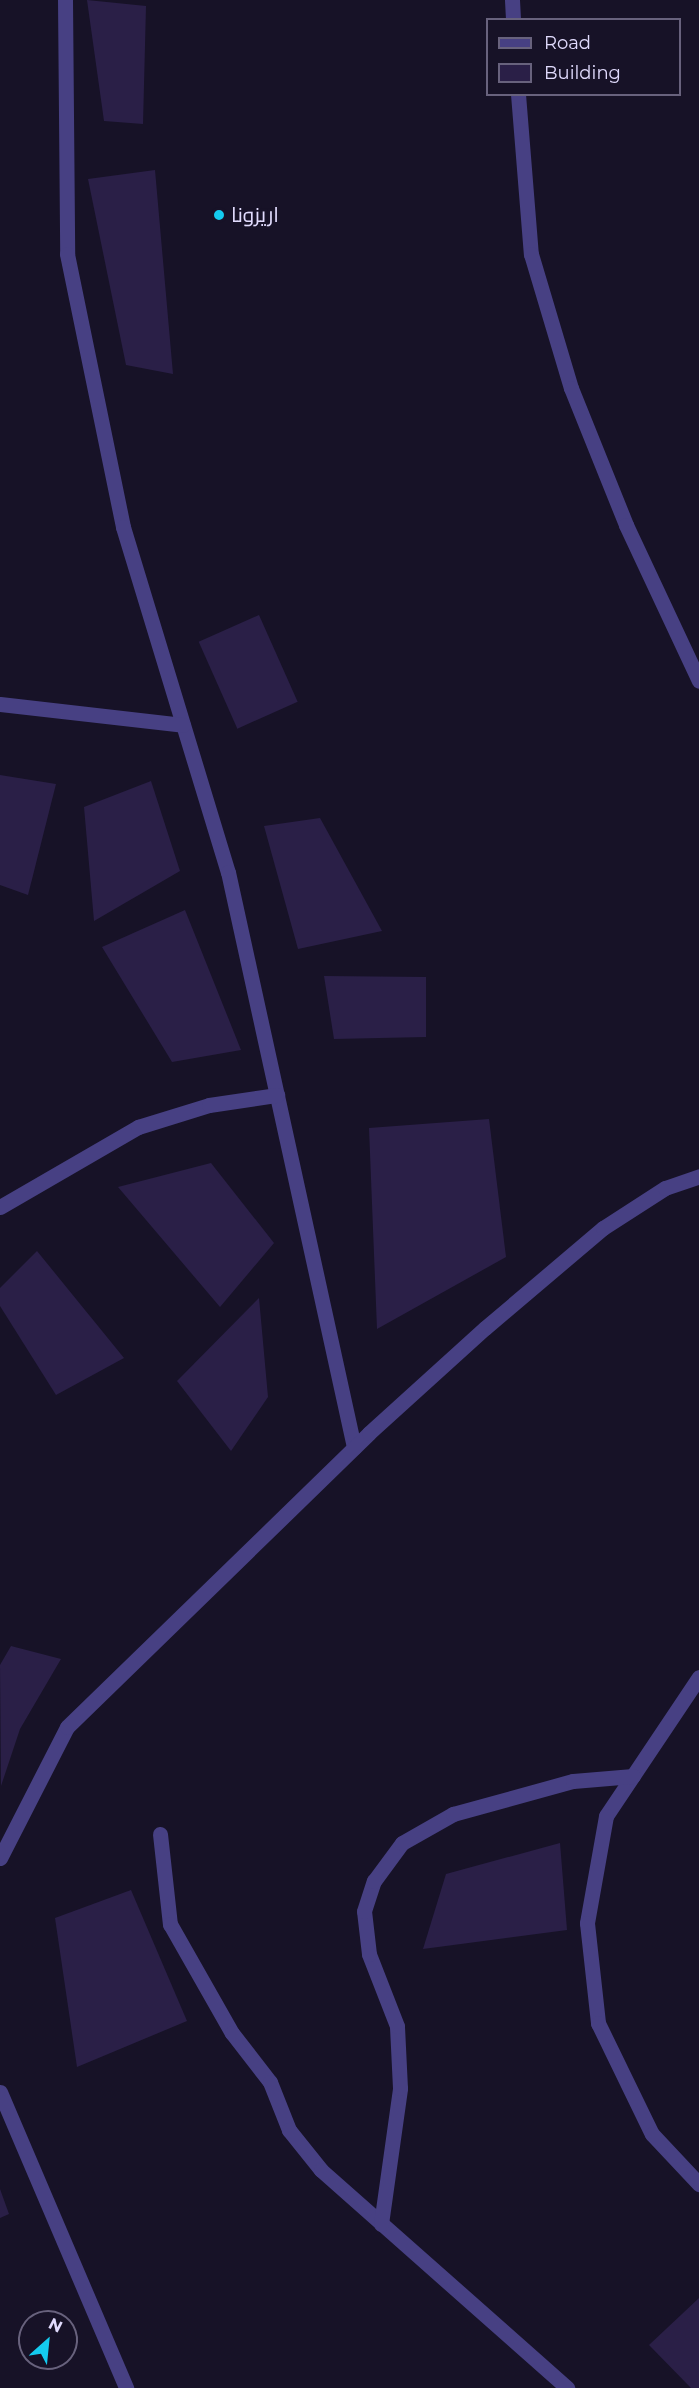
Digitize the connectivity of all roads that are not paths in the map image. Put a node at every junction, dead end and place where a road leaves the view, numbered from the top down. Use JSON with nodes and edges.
{"nodes":[{"id":1,"x":65,"y":0,"type":"edge"},
{"id":2,"x":512,"y":0,"type":"edge"},
{"id":3,"x":513,"y":18,"type":"edge"},
{"id":4,"x":518,"y":96,"type":"edge"},
{"id":5,"x":699,"y":681,"type":"edge"},
{"id":6,"x":0,"y":704,"type":"edge"},
{"id":7,"x":183,"y":725,"type":"junction"},
{"id":8,"x":277,"y":1095,"type":"junction"},
{"id":9,"x":699,"y":1176,"type":"edge"},
{"id":10,"x":0,"y":1207,"type":"edge"},
{"id":11,"x":354,"y":1447,"type":"junction"},
{"id":12,"x":699,"y":1677,"type":"edge"},
{"id":13,"x":633,"y":1776,"type":"junction"},
{"id":14,"x":160,"y":1834,"type":"dead end"},
{"id":15,"x":0,"y":1858,"type":"edge"},
{"id":16,"x":0,"y":2092,"type":"edge"},
{"id":17,"x":699,"y":2184,"type":"edge"},
{"id":18,"x":381,"y":2224,"type":"junction"},
{"id":19,"x":126,"y":2388,"type":"edge"},
{"id":20,"x":567,"y":2388,"type":"edge"}],
"edges":[{"from":1,"to":7,"type":"street"},
{"from":2,"to":3,"type":"street"},
{"from":4,"to":5,"type":"street"},
{"from":6,"to":7,"type":"street"},
{"from":7,"to":8,"type":"street"},
{"from":8,"to":10,"type":"street"},
{"from":8,"to":11,"type":"street"},
{"from":9,"to":11,"type":"street"},
{"from":11,"to":15,"type":"street"},
{"from":12,"to":13,"type":"street"},
{"from":13,"to":17,"type":"street"},
{"from":13,"to":18,"type":"street"},
{"from":14,"to":18,"type":"street"},
{"from":16,"to":19,"type":"street"},
{"from":18,"to":20,"type":"street"}]}
